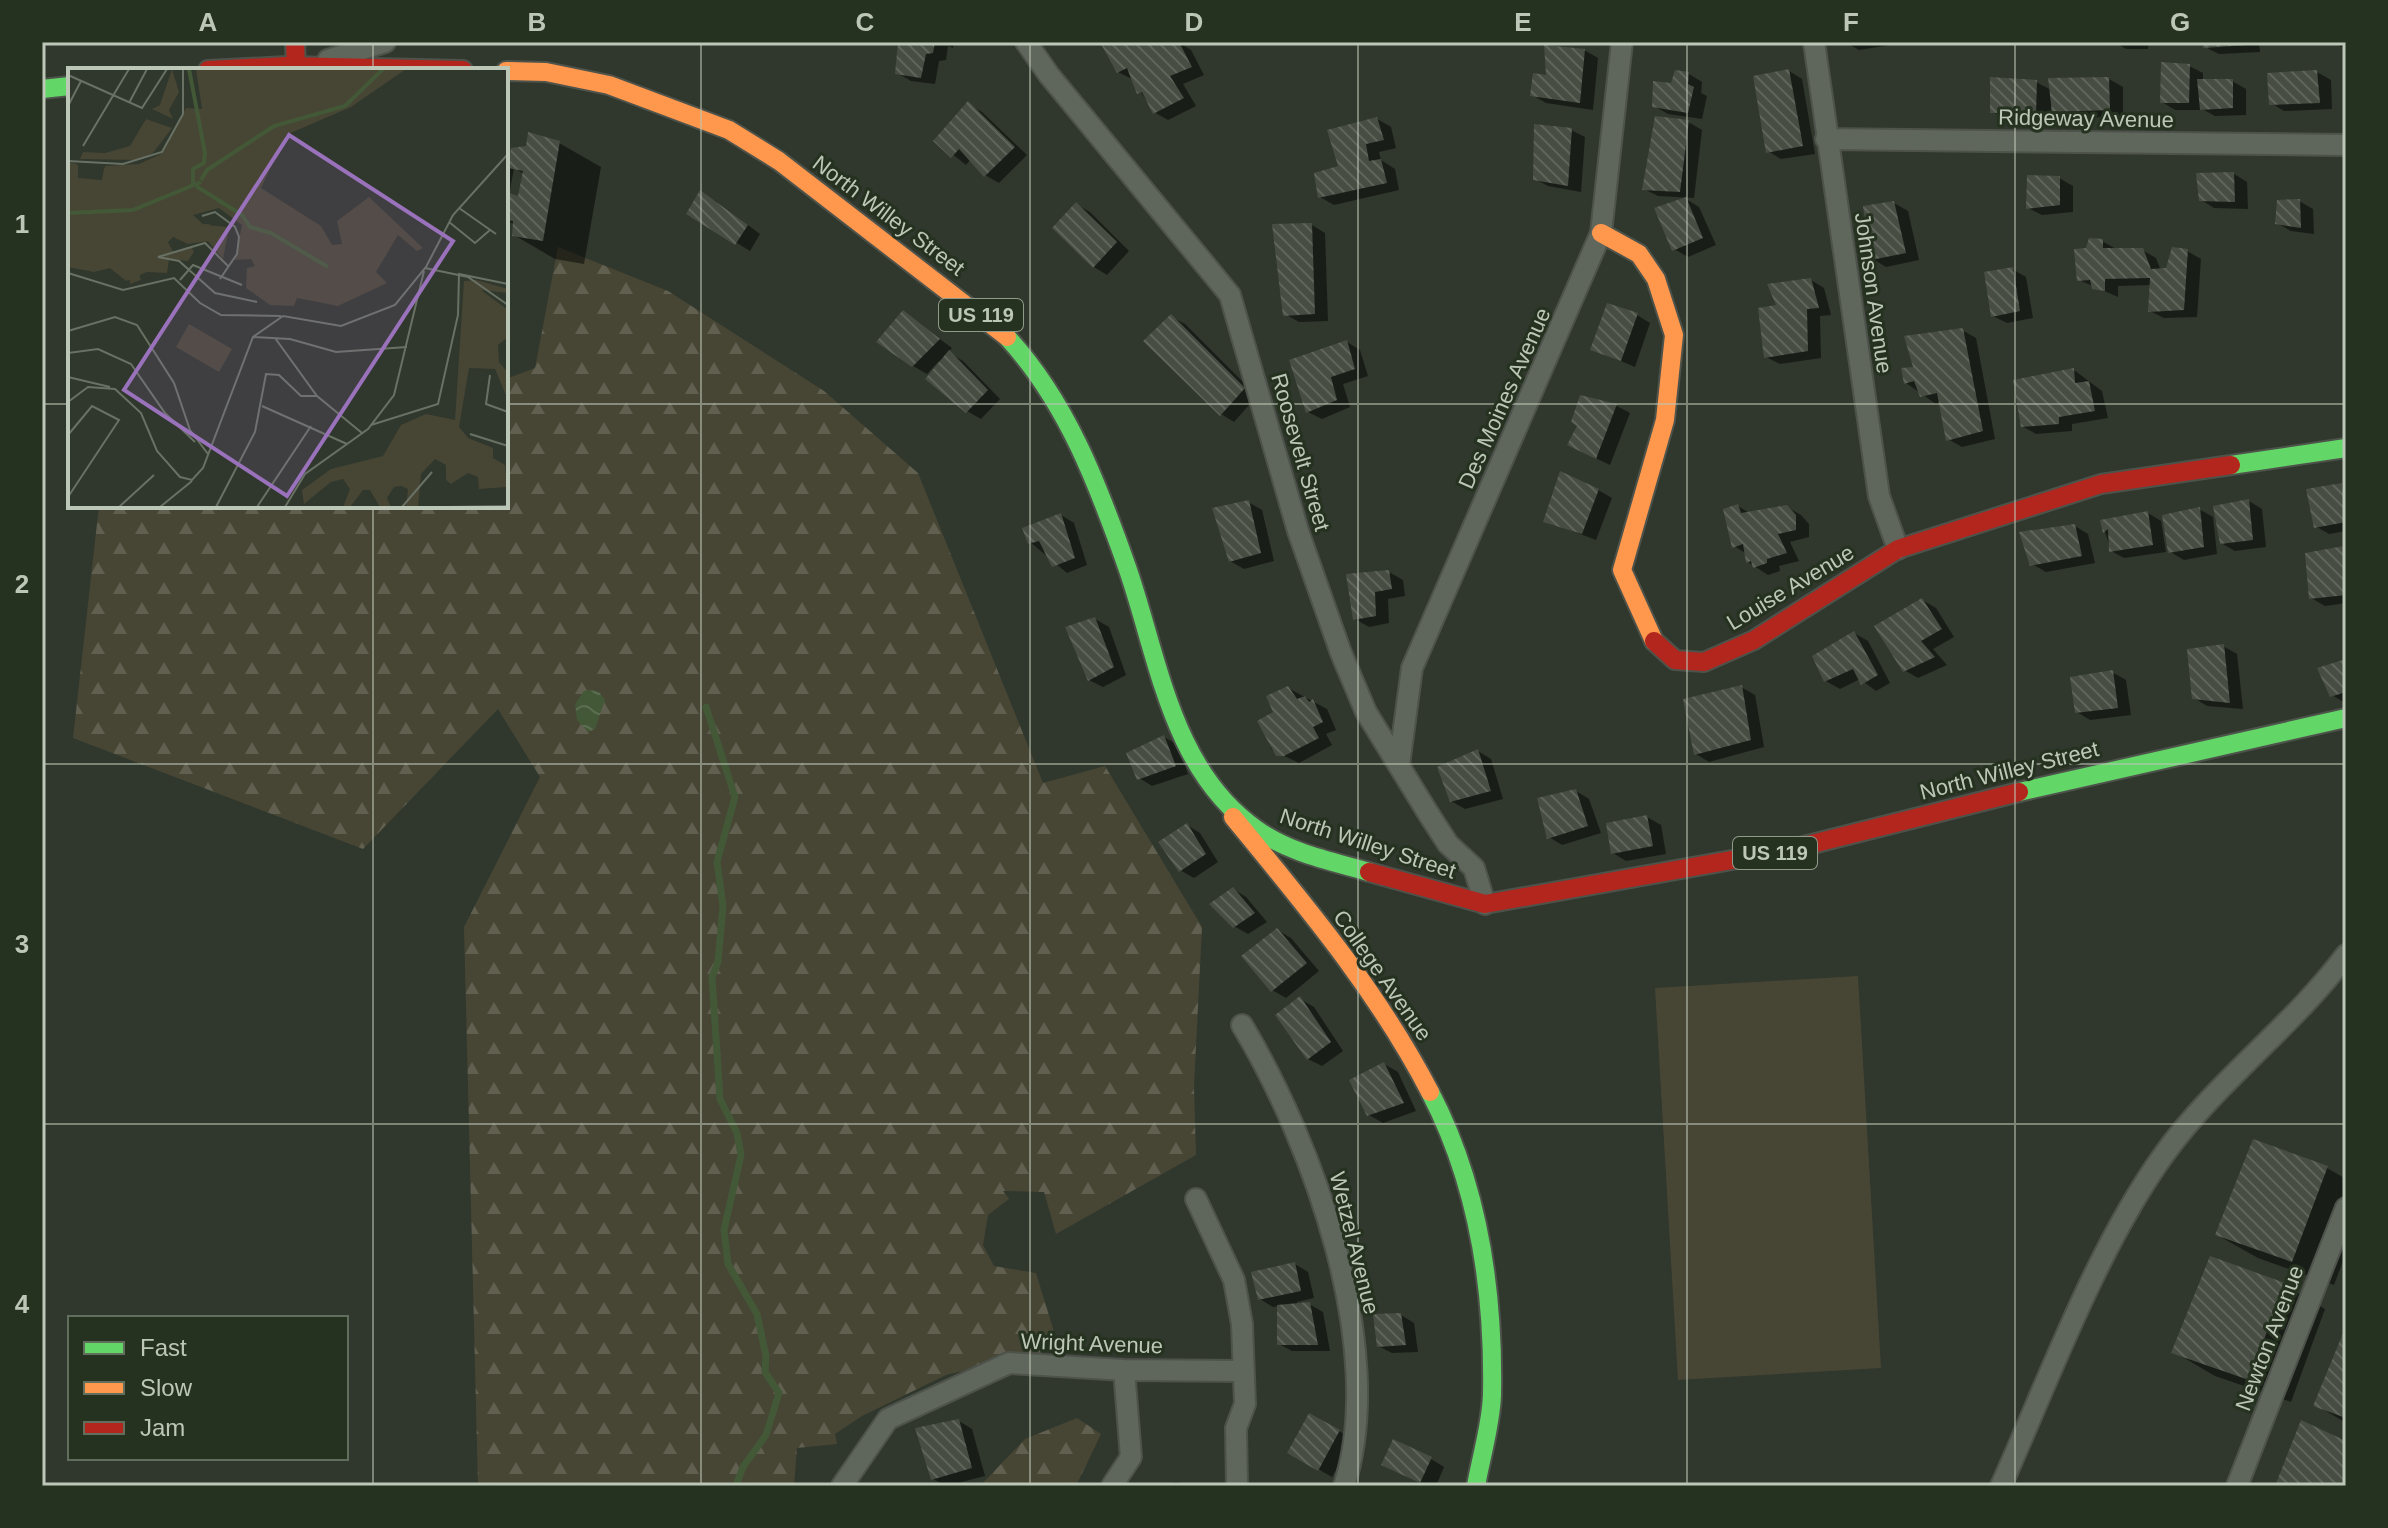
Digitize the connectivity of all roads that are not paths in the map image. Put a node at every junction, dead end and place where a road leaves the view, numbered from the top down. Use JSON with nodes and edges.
{"nodes":[{"id":1,"x":295,"y":42,"type":"edge"},
{"id":2,"x":385,"y":42,"type":"edge"},
{"id":3,"x":1026,"y":42,"type":"edge"},
{"id":4,"x":1622,"y":42,"type":"edge"},
{"id":5,"x":1814,"y":42,"type":"edge"},
{"id":6,"x":297,"y":66,"type":"junction"},
{"id":7,"x":252,"y":68,"type":"edge"},
{"id":8,"x":380,"y":68,"type":"edge"},
{"id":9,"x":508,"y":71,"type":"edge"},
{"id":10,"x":68,"y":86,"type":"edge"},
{"id":11,"x":42,"y":89,"type":"edge"},
{"id":12,"x":1826,"y":139,"type":"junction"},
{"id":13,"x":2346,"y":145,"type":"edge"},
{"id":14,"x":1601,"y":233,"type":"junction"},
{"id":15,"x":2346,"y":448,"type":"edge"},
{"id":16,"x":1898,"y":549,"type":"junction"},
{"id":17,"x":2346,"y":718,"type":"edge"},
{"id":18,"x":1399,"y":765,"type":"junction"},
{"id":19,"x":1218,"y":797,"type":"junction"},
{"id":20,"x":1485,"y":904,"type":"junction"},
{"id":21,"x":2346,"y":955,"type":"edge"},
{"id":22,"x":1242,"y":1025,"type":"dead end"},
{"id":23,"x":1196,"y":1199,"type":"dead end"},
{"id":24,"x":2346,"y":1208,"type":"edge"},
{"id":25,"x":1124,"y":1370,"type":"junction"},
{"id":26,"x":1243,"y":1371,"type":"junction"},
{"id":27,"x":842,"y":1486,"type":"edge"},
{"id":28,"x":1112,"y":1486,"type":"edge"},
{"id":29,"x":1237,"y":1486,"type":"edge"},
{"id":30,"x":1344,"y":1486,"type":"edge"},
{"id":31,"x":1476,"y":1486,"type":"edge"},
{"id":32,"x":2001,"y":1486,"type":"edge"},
{"id":33,"x":2237,"y":1486,"type":"edge"}],
"edges":[{"from":1,"to":6,"type":"main road"},
{"from":2,"to":6,"type":"street"},
{"from":3,"to":18,"type":"street","name":"Roosevelt Street"},
{"from":4,"to":14,"type":"street","name":"Des Moines Avenue"},
{"from":5,"to":12,"type":"street","name":"Johnson Avenue"},
{"from":6,"to":7,"type":"main road"},
{"from":6,"to":8,"type":"main road"},
{"from":9,"to":19,"type":"main road","name":"North Willey Street","number":"US 119"},
{"from":10,"to":11,"type":"main road"},
{"from":12,"to":13,"type":"street","name":"Ridgeway Avenue"},
{"from":12,"to":16,"type":"street","name":"Johnson Avenue"},
{"from":14,"to":16,"type":"main road","name":"Louise Avenue"},
{"from":14,"to":18,"type":"street","name":"Des Moines Avenue"},
{"from":15,"to":16,"type":"main road","name":"Louise Avenue"},
{"from":17,"to":20,"type":"main road","name":"North Willey Street","number":"US 119"},
{"from":18,"to":20,"type":"street","name":"Roosevelt Street"},
{"from":19,"to":20,"type":"main road","name":"North Willey Street","number":"US 119"},
{"from":19,"to":31,"type":"main road","name":"College Avenue"},
{"from":21,"to":32,"type":"street"},
{"from":22,"to":30,"type":"street","name":"Wetzel Avenue"},
{"from":23,"to":26,"type":"street"},
{"from":24,"to":33,"type":"street","name":"Newton Avenue"},
{"from":25,"to":26,"type":"street","name":"Wright Avenue"},
{"from":25,"to":27,"type":"street","name":"Wright Avenue"},
{"from":25,"to":28,"type":"street"},
{"from":26,"to":29,"type":"street"}]}
